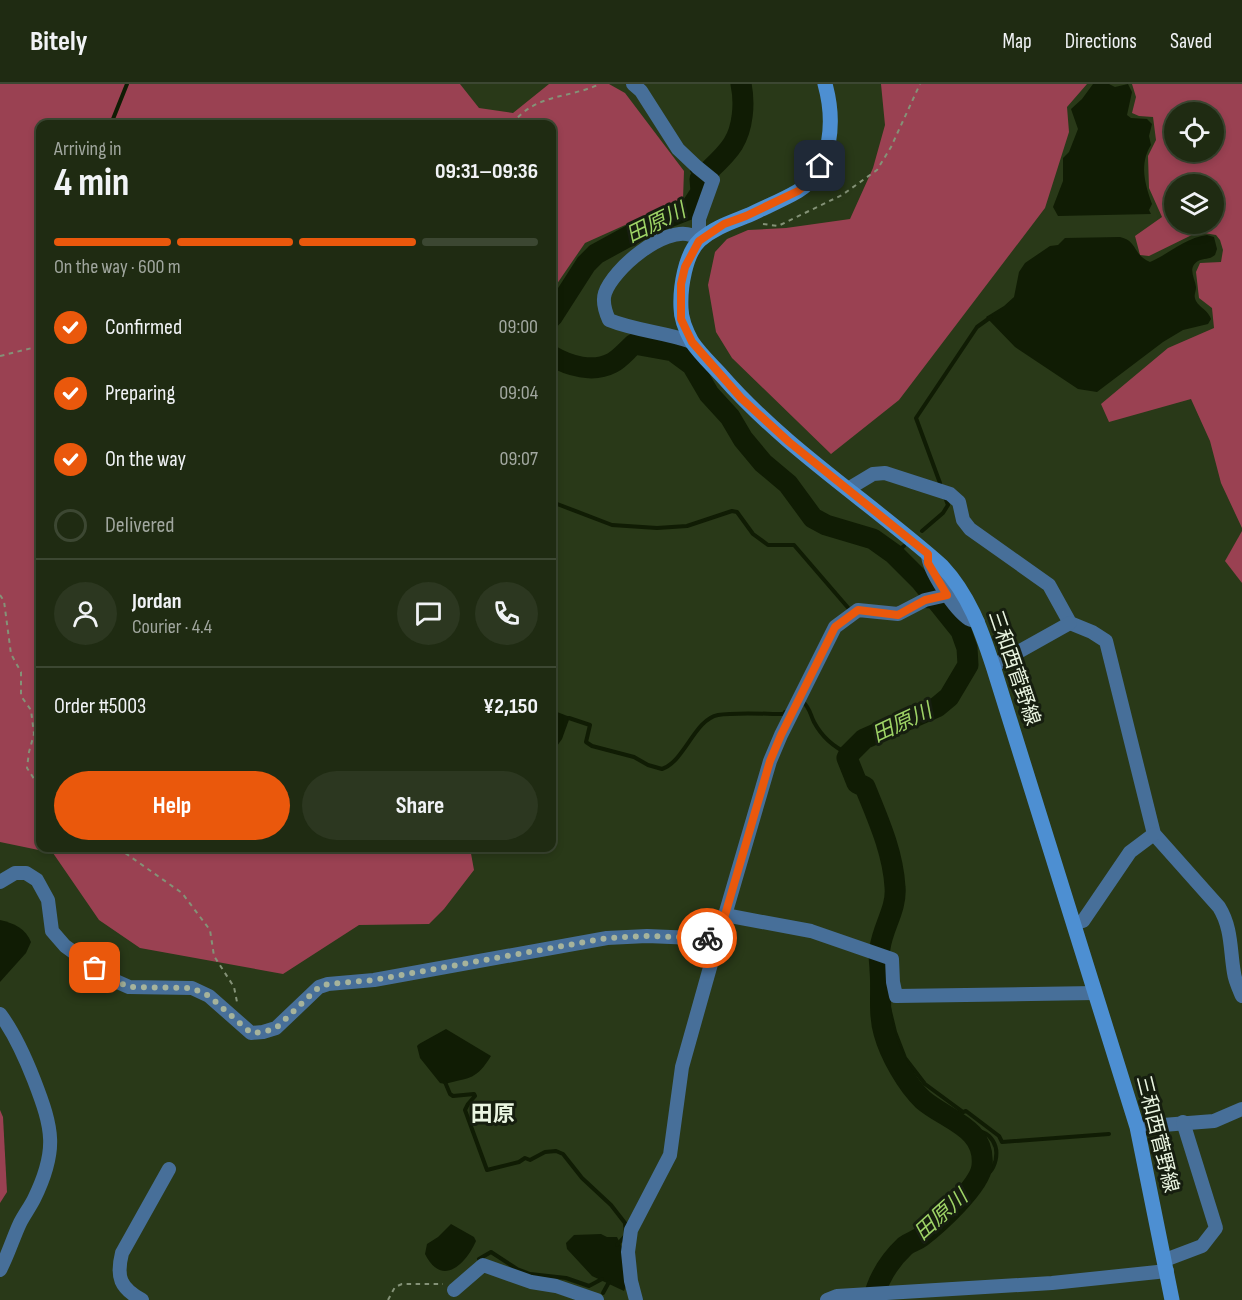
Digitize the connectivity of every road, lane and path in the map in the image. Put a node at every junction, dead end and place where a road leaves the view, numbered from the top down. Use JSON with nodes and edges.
{"nodes":[{"id":1,"x":600,"y":84,"type":"edge"},
{"id":2,"x":633,"y":84,"type":"edge"},
{"id":3,"x":825,"y":84,"type":"edge"},
{"id":4,"x":920,"y":84,"type":"edge"},
{"id":5,"x":515,"y":120,"type":"edge"},
{"id":6,"x":746,"y":216,"type":"junction"},
{"id":7,"x":699,"y":241,"type":"junction"},
{"id":8,"x":692,"y":342,"type":"junction"},
{"id":9,"x":36,"y":347,"type":"edge"},
{"id":10,"x":0,"y":356,"type":"edge"},
{"id":11,"x":848,"y":489,"type":"junction"},
{"id":12,"x":928,"y":554,"type":"junction"},
{"id":13,"x":0,"y":595,"type":"edge"},
{"id":14,"x":944,"y":596,"type":"junction"},
{"id":15,"x":978,"y":622,"type":"junction"},
{"id":16,"x":1070,"y":623,"type":"junction"},
{"id":17,"x":993,"y":666,"type":"junction"},
{"id":18,"x":36,"y":782,"type":"edge"},
{"id":19,"x":1154,"y":834,"type":"junction"},
{"id":20,"x":124,"y":852,"type":"edge"},
{"id":21,"x":0,"y":882,"type":"edge"},
{"id":22,"x":725,"y":915,"type":"junction"},
{"id":23,"x":1074,"y":923,"type":"junction"},
{"id":24,"x":718,"y":939,"type":"junction"},
{"id":25,"x":1095,"y":993,"type":"junction"},
{"id":26,"x":1242,"y":996,"type":"edge"},
{"id":27,"x":0,"y":1014,"type":"edge"},
{"id":28,"x":242,"y":1026,"type":"junction"},
{"id":29,"x":1242,"y":1108,"type":"edge"},
{"id":30,"x":1183,"y":1122,"type":"junction"},
{"id":31,"x":1137,"y":1127,"type":"junction"},
{"id":32,"x":169,"y":1169,"type":"dead end"},
{"id":33,"x":1166,"y":1265,"type":"junction"},
{"id":34,"x":0,"y":1270,"type":"edge"},
{"id":35,"x":456,"y":1287,"type":"joint"},
{"id":36,"x":142,"y":1300,"type":"edge"},
{"id":37,"x":388,"y":1300,"type":"edge"},
{"id":38,"x":597,"y":1300,"type":"edge"},
{"id":39,"x":636,"y":1300,"type":"edge"},
{"id":40,"x":827,"y":1300,"type":"edge"},
{"id":41,"x":1172,"y":1300,"type":"edge"}],
"edges":[{"from":1,"to":5,"type":"path"},
{"from":2,"to":7,"type":"street"},
{"from":3,"to":6,"type":"main road","name":"三和西菅野線"},
{"from":4,"to":6,"type":"path"},
{"from":6,"to":7,"type":"main road","name":"三和西菅野線"},
{"from":7,"to":8,"type":"main road","name":"三和西菅野線"},
{"from":7,"to":8,"type":"street"},
{"from":8,"to":11,"type":"main road","name":"三和西菅野線"},
{"from":9,"to":10,"type":"path"},
{"from":11,"to":12,"type":"main road","name":"三和西菅野線"},
{"from":11,"to":16,"type":"street"},
{"from":12,"to":14,"type":"street"},
{"from":12,"to":15,"type":"main road","name":"三和西菅野線"},
{"from":13,"to":18,"type":"path"},
{"from":14,"to":15,"type":"street"},
{"from":14,"to":22,"type":"street"},
{"from":15,"to":17,"type":"main road","name":"三和西菅野線"},
{"from":16,"to":17,"type":"street"},
{"from":16,"to":19,"type":"street"},
{"from":17,"to":23,"type":"main road","name":"三和西菅野線"},
{"from":19,"to":23,"type":"street"},
{"from":19,"to":26,"type":"street"},
{"from":20,"to":28,"type":"path"},
{"from":21,"to":28,"type":"street"},
{"from":22,"to":24,"type":"street"},
{"from":22,"to":25,"type":"street"},
{"from":23,"to":25,"type":"main road","name":"三和西菅野線"},
{"from":24,"to":28,"type":"street"},
{"from":24,"to":39,"type":"street"},
{"from":25,"to":31,"type":"main road","name":"三和西菅野線"},
{"from":27,"to":34,"type":"street"},
{"from":29,"to":30,"type":"street"},
{"from":30,"to":31,"type":"street"},
{"from":30,"to":33,"type":"street"},
{"from":31,"to":33,"type":"main road","name":"三和西菅野線"},
{"from":32,"to":36,"type":"street"},
{"from":33,"to":40,"type":"street"},
{"from":33,"to":41,"type":"main road","name":"三和西菅野線"},
{"from":35,"to":37,"type":"path"},
{"from":35,"to":38,"type":"street"}]}
